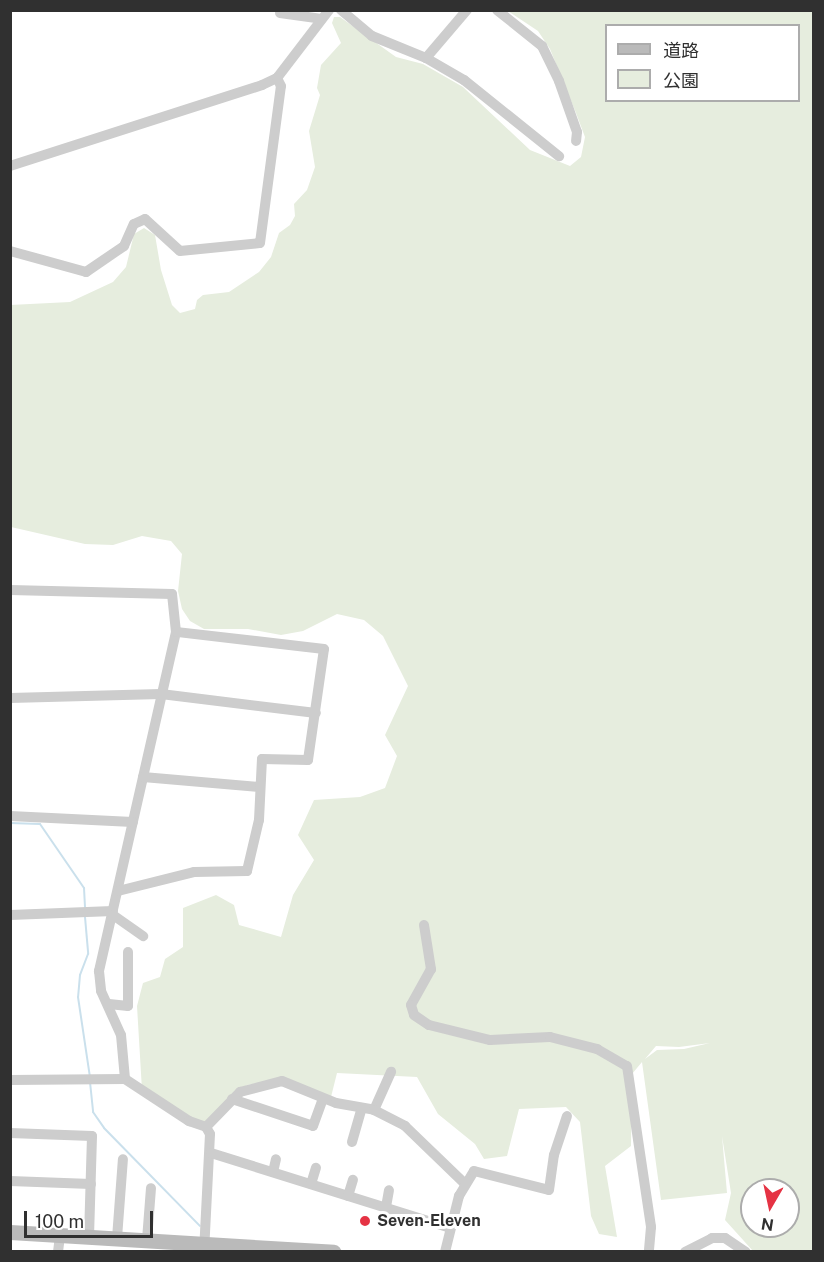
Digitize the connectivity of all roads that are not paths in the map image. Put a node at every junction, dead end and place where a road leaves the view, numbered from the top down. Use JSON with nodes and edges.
{"nodes":[{"id":1,"x":340,"y":10,"type":"edge"},
{"id":2,"x":467,"y":10,"type":"edge"},
{"id":3,"x":497,"y":10,"type":"edge"},
{"id":4,"x":280,"y":13,"type":"dead end"},
{"id":5,"x":325,"y":15,"type":"edge"},
{"id":6,"x":426,"y":58,"type":"junction"},
{"id":7,"x":276,"y":78,"type":"junction"},
{"id":8,"x":576,"y":141,"type":"dead end"},
{"id":9,"x":559,"y":156,"type":"dead end"},
{"id":10,"x":10,"y":166,"type":"edge"},
{"id":11,"x":174,"y":249,"type":"junction"},
{"id":12,"x":10,"y":251,"type":"edge"},
{"id":13,"x":175,"y":262,"type":"dead end"},
{"id":14,"x":10,"y":590,"type":"edge"},
{"id":15,"x":176,"y":632,"type":"junction"},
{"id":16,"x":161,"y":694,"type":"junction"},
{"id":17,"x":10,"y":698,"type":"edge"},
{"id":18,"x":316,"y":713,"type":"junction"},
{"id":19,"x":143,"y":777,"type":"junction"},
{"id":20,"x":260,"y":787,"type":"junction"},
{"id":21,"x":10,"y":816,"type":"edge"},
{"id":22,"x":133,"y":822,"type":"junction"},
{"id":23,"x":118,"y":891,"type":"junction"},
{"id":24,"x":113,"y":913,"type":"junction"},
{"id":25,"x":10,"y":915,"type":"edge"},
{"id":26,"x":424,"y":925,"type":"dead end"},
{"id":27,"x":143,"y":936,"type":"dead end"},
{"id":28,"x":128,"y":952,"type":"dead end"},
{"id":29,"x":109,"y":1004,"type":"junction"},
{"id":30,"x":391,"y":1072,"type":"dead end"},
{"id":31,"x":125,"y":1079,"type":"junction"},
{"id":32,"x":10,"y":1080,"type":"edge"},
{"id":33,"x":323,"y":1098,"type":"junction"},
{"id":34,"x":232,"y":1100,"type":"junction"},
{"id":35,"x":362,"y":1108,"type":"junction"},
{"id":36,"x":374,"y":1110,"type":"junction"},
{"id":37,"x":567,"y":1116,"type":"dead end"},
{"id":38,"x":206,"y":1127,"type":"junction"},
{"id":39,"x":10,"y":1133,"type":"edge"},
{"id":40,"x":352,"y":1142,"type":"dead end"},
{"id":41,"x":211,"y":1153,"type":"junction"},
{"id":42,"x":123,"y":1159,"type":"dead end"},
{"id":43,"x":276,"y":1159,"type":"dead end"},
{"id":44,"x":316,"y":1168,"type":"dead end"},
{"id":45,"x":273,"y":1172,"type":"junction"},
{"id":46,"x":10,"y":1180,"type":"edge"},
{"id":47,"x":353,"y":1180,"type":"dead end"},
{"id":48,"x":464,"y":1183,"type":"junction"},
{"id":49,"x":91,"y":1184,"type":"junction"},
{"id":50,"x":311,"y":1184,"type":"junction"},
{"id":51,"x":151,"y":1188,"type":"dead end"},
{"id":52,"x":389,"y":1190,"type":"dead end"},
{"id":53,"x":348,"y":1196,"type":"junction"},
{"id":54,"x":386,"y":1207,"type":"junction"},
{"id":55,"x":451,"y":1228,"type":"junction"},
{"id":56,"x":10,"y":1232,"type":"edge"},
{"id":57,"x":60,"y":1235,"type":"junction"},
{"id":58,"x":89,"y":1237,"type":"junction"},
{"id":59,"x":117,"y":1238,"type":"junction"},
{"id":60,"x":147,"y":1240,"type":"junction"},
{"id":61,"x":205,"y":1247,"type":"edge"},
{"id":62,"x":58,"y":1251,"type":"edge"},
{"id":63,"x":333,"y":1251,"type":"edge"},
{"id":64,"x":445,"y":1251,"type":"edge"},
{"id":65,"x":650,"y":1251,"type":"edge"},
{"id":66,"x":685,"y":1251,"type":"edge"},
{"id":67,"x":746,"y":1251,"type":"edge"}],
"edges":[{"from":1,"to":6,"type":"street"},
{"from":2,"to":6,"type":"street"},
{"from":3,"to":8,"type":"street"},
{"from":4,"to":5,"type":"street"},
{"from":5,"to":7,"type":"street"},
{"from":6,"to":9,"type":"street"},
{"from":7,"to":10,"type":"street"},
{"from":7,"to":11,"type":"street"},
{"from":11,"to":12,"type":"street"},
{"from":11,"to":13,"type":"street"},
{"from":14,"to":15,"type":"street"},
{"from":15,"to":16,"type":"street"},
{"from":15,"to":18,"type":"street"},
{"from":16,"to":17,"type":"street"},
{"from":16,"to":18,"type":"street"},
{"from":16,"to":19,"type":"street"},
{"from":18,"to":20,"type":"street"},
{"from":19,"to":20,"type":"street"},
{"from":19,"to":22,"type":"street"},
{"from":20,"to":23,"type":"street"},
{"from":21,"to":22,"type":"street"},
{"from":22,"to":23,"type":"street"},
{"from":23,"to":24,"type":"street"},
{"from":24,"to":25,"type":"street"},
{"from":24,"to":27,"type":"street"},
{"from":24,"to":29,"type":"street"},
{"from":26,"to":65,"type":"street"},
{"from":28,"to":29,"type":"street"},
{"from":29,"to":31,"type":"street"},
{"from":30,"to":36,"type":"street"},
{"from":31,"to":32,"type":"street"},
{"from":31,"to":38,"type":"street"},
{"from":33,"to":34,"type":"street"},
{"from":33,"to":34,"type":"street"},
{"from":33,"to":35,"type":"street"},
{"from":34,"to":38,"type":"street"},
{"from":35,"to":36,"type":"street"},
{"from":35,"to":40,"type":"street"},
{"from":36,"to":48,"type":"street"},
{"from":37,"to":48,"type":"street"},
{"from":38,"to":41,"type":"street"},
{"from":39,"to":49,"type":"street"},
{"from":41,"to":45,"type":"street"},
{"from":41,"to":61,"type":"street"},
{"from":42,"to":59,"type":"street"},
{"from":43,"to":45,"type":"street"},
{"from":44,"to":50,"type":"street"},
{"from":45,"to":50,"type":"street"},
{"from":46,"to":49,"type":"street"},
{"from":47,"to":53,"type":"street"},
{"from":48,"to":55,"type":"street"},
{"from":49,"to":58,"type":"street"},
{"from":50,"to":53,"type":"street"},
{"from":51,"to":60,"type":"street"},
{"from":52,"to":54,"type":"street"},
{"from":53,"to":54,"type":"street"},
{"from":54,"to":55,"type":"street"},
{"from":55,"to":64,"type":"street"},
{"from":56,"to":57,"type":"main road"},
{"from":57,"to":58,"type":"main road"},
{"from":57,"to":62,"type":"street"},
{"from":58,"to":59,"type":"main road"},
{"from":59,"to":60,"type":"main road"},
{"from":60,"to":61,"type":"main road"},
{"from":61,"to":63,"type":"main road"},
{"from":66,"to":67,"type":"street"}]}
